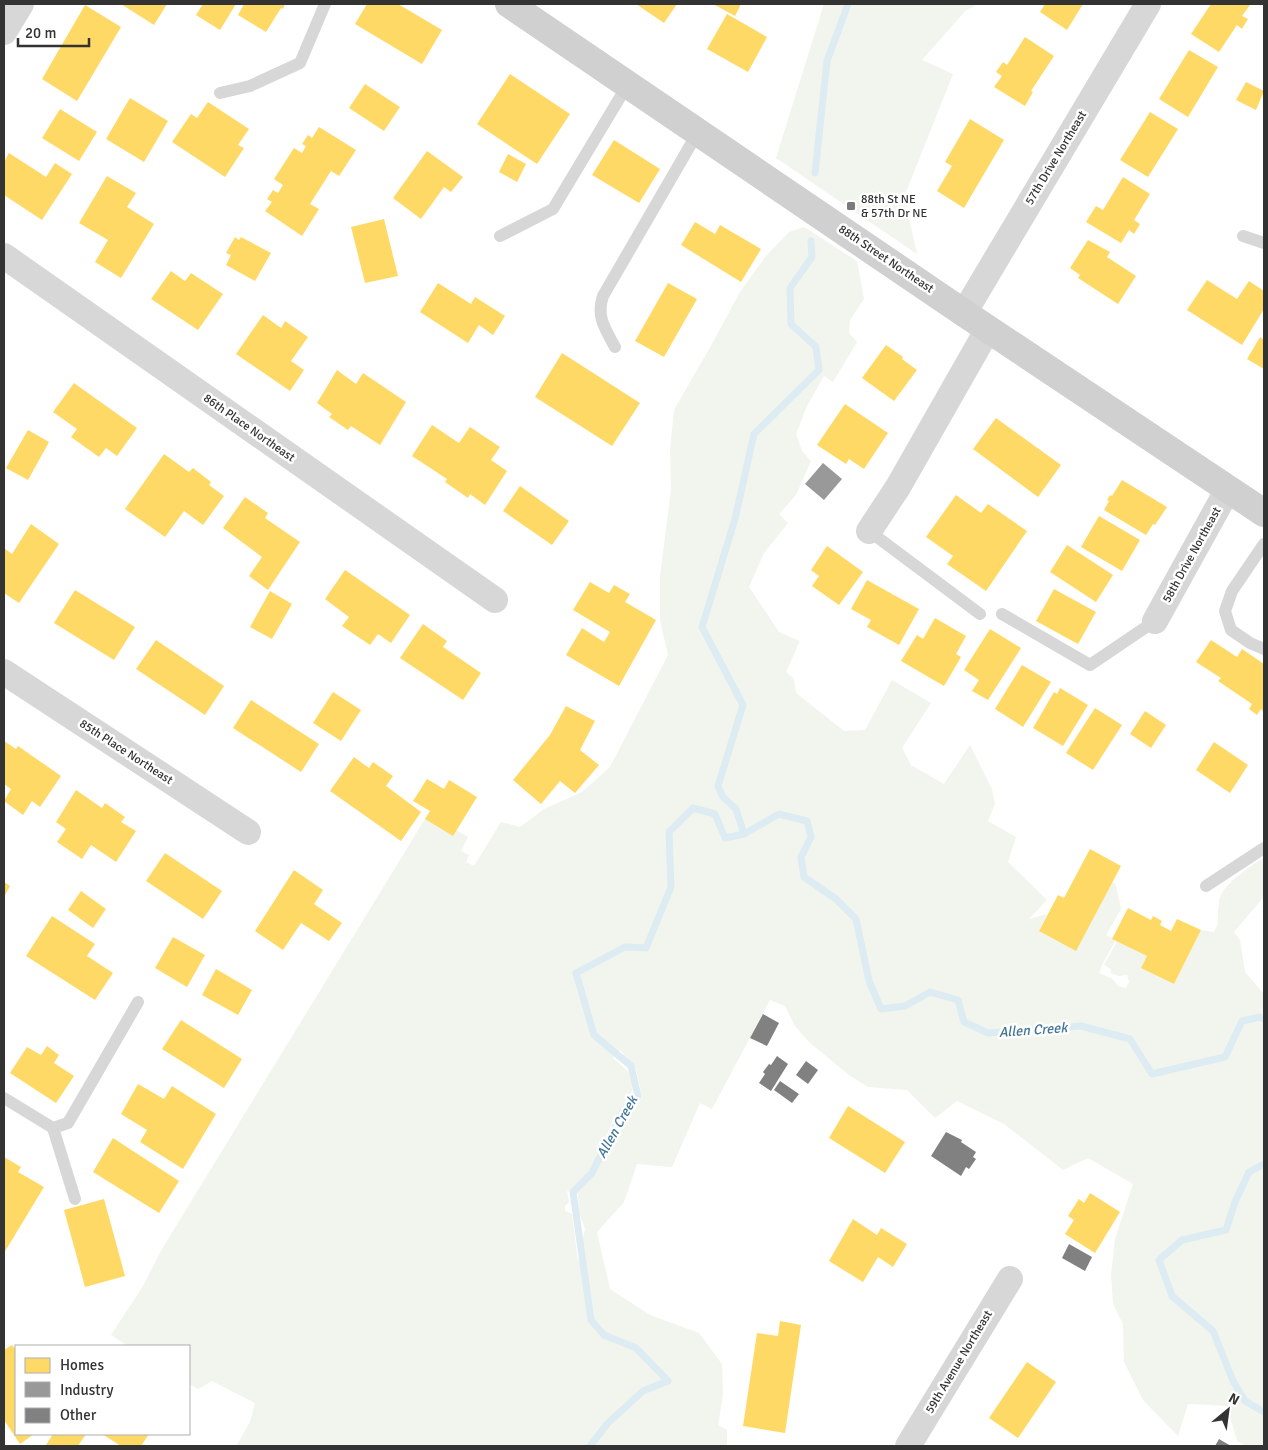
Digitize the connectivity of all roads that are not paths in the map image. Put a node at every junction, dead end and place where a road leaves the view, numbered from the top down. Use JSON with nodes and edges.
{"nodes":[{"id":1,"x":21,"y":4,"type":"edge"},
{"id":2,"x":326,"y":4,"type":"edge"},
{"id":3,"x":508,"y":4,"type":"edge"},
{"id":4,"x":1148,"y":4,"type":"edge"},
{"id":5,"x":4,"y":32,"type":"edge"},
{"id":6,"x":628,"y":84,"type":"junction"},
{"id":7,"x":220,"y":93,"type":"dead end"},
{"id":8,"x":698,"y":132,"type":"junction"},
{"id":9,"x":500,"y":236,"type":"dead end"},
{"id":10,"x":1243,"y":236,"type":"dead end"},
{"id":11,"x":1264,"y":243,"type":"edge"},
{"id":12,"x":4,"y":256,"type":"edge"},
{"id":13,"x":964,"y":313,"type":"junction"},
{"id":14,"x":988,"y":329,"type":"junction"},
{"id":15,"x":615,"y":347,"type":"dead end"},
{"id":16,"x":1228,"y":489,"type":"junction"},
{"id":17,"x":1264,"y":513,"type":"edge"},
{"id":18,"x":869,"y":531,"type":"joint"},
{"id":19,"x":1264,"y":544,"type":"edge"},
{"id":20,"x":495,"y":600,"type":"dead end"},
{"id":21,"x":980,"y":614,"type":"dead end"},
{"id":22,"x":1002,"y":614,"type":"dead end"},
{"id":23,"x":1155,"y":621,"type":"joint"},
{"id":24,"x":1264,"y":649,"type":"edge"},
{"id":25,"x":4,"y":672,"type":"edge"},
{"id":26,"x":248,"y":832,"type":"dead end"},
{"id":27,"x":1264,"y":848,"type":"edge"},
{"id":28,"x":1206,"y":886,"type":"dead end"},
{"id":29,"x":138,"y":1002,"type":"dead end"},
{"id":30,"x":4,"y":1098,"type":"edge"},
{"id":31,"x":53,"y":1128,"type":"junction"},
{"id":32,"x":74,"y":1199,"type":"dead end"},
{"id":33,"x":1010,"y":1279,"type":"dead end"},
{"id":34,"x":908,"y":1446,"type":"edge"}],
"edges":[{"from":1,"to":5,"type":"street"},
{"from":2,"to":7,"type":"lane"},
{"from":3,"to":6,"type":"main road","name":"88th Street Northeast"},
{"from":4,"to":13,"type":"street","name":"57th Drive Northeast"},
{"from":6,"to":8,"type":"main road","name":"88th Street Northeast"},
{"from":6,"to":9,"type":"lane"},
{"from":8,"to":13,"type":"main road","name":"88th Street Northeast"},
{"from":8,"to":15,"type":"lane"},
{"from":10,"to":11,"type":"lane"},
{"from":12,"to":20,"type":"street","name":"86th Place Northeast"},
{"from":13,"to":14,"type":"main road","name":"88th Street Northeast"},
{"from":14,"to":16,"type":"main road","name":"88th Street Northeast"},
{"from":14,"to":18,"type":"street"},
{"from":16,"to":17,"type":"main road","name":"88th Street Northeast"},
{"from":16,"to":23,"type":"street","name":"58th Drive Northeast"},
{"from":18,"to":21,"type":"lane"},
{"from":19,"to":24,"type":"lane"},
{"from":22,"to":23,"type":"lane"},
{"from":25,"to":26,"type":"street","name":"85th Place Northeast"},
{"from":27,"to":28,"type":"lane"},
{"from":29,"to":31,"type":"lane"},
{"from":30,"to":31,"type":"lane"},
{"from":31,"to":32,"type":"lane"},
{"from":33,"to":34,"type":"street","name":"59th Avenue Northeast"}]}
